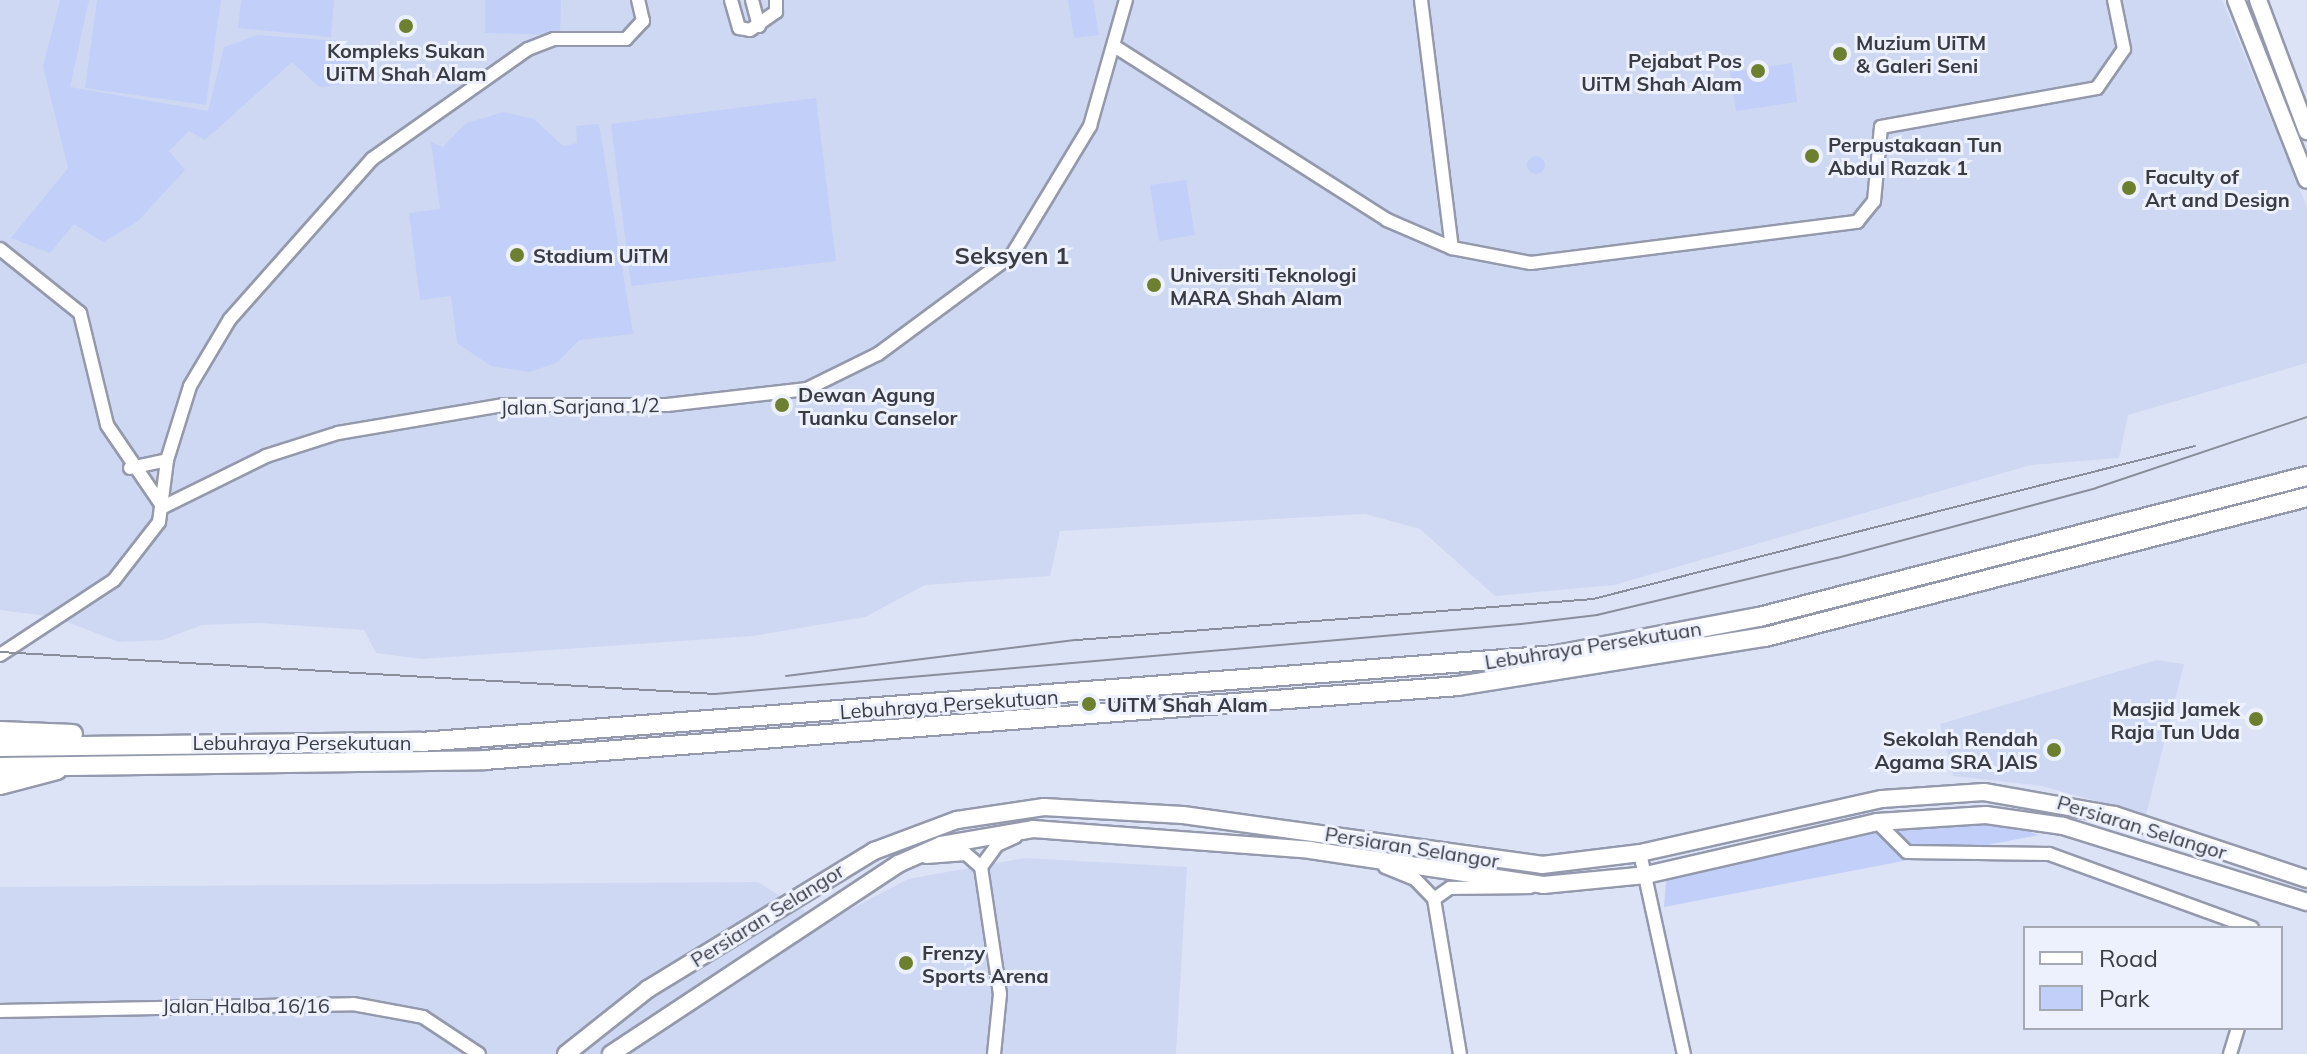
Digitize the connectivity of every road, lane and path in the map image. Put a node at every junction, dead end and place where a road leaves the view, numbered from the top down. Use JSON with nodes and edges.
{"nodes":[{"id":1,"x":638,"y":0,"type":"edge"},
{"id":2,"x":731,"y":0,"type":"edge"},
{"id":3,"x":752,"y":0,"type":"edge"},
{"id":4,"x":776,"y":0,"type":"edge"},
{"id":5,"x":1126,"y":0,"type":"edge"},
{"id":6,"x":1421,"y":0,"type":"edge"},
{"id":7,"x":2114,"y":0,"type":"edge"},
{"id":8,"x":2236,"y":0,"type":"edge"},
{"id":9,"x":2258,"y":0,"type":"edge"},
{"id":10,"x":759,"y":26,"type":"junction"},
{"id":11,"x":1114,"y":46,"type":"junction"},
{"id":12,"x":2307,"y":131,"type":"edge"},
{"id":13,"x":2307,"y":180,"type":"edge"},
{"id":14,"x":1452,"y":248,"type":"junction"},
{"id":15,"x":0,"y":249,"type":"edge"},
{"id":16,"x":167,"y":460,"type":"junction"},
{"id":17,"x":130,"y":468,"type":"junction"},
{"id":18,"x":2307,"y":476,"type":"edge"},
{"id":19,"x":2307,"y":497,"type":"edge"},
{"id":20,"x":163,"y":507,"type":"junction"},
{"id":21,"x":0,"y":655,"type":"edge"},
{"id":22,"x":0,"y":731,"type":"edge"},
{"id":23,"x":226,"y":741,"type":"junction"},
{"id":24,"x":0,"y":747,"type":"edge"},
{"id":25,"x":0,"y":767,"type":"edge"},
{"id":26,"x":64,"y":767,"type":"junction"},
{"id":27,"x":0,"y":785,"type":"edge"},
{"id":28,"x":1877,"y":822,"type":"junction"},
{"id":29,"x":1033,"y":829,"type":"junction"},
{"id":30,"x":1640,"y":853,"type":"junction"},
{"id":31,"x":1354,"y":857,"type":"junction"},
{"id":32,"x":898,"y":864,"type":"junction"},
{"id":33,"x":981,"y":867,"type":"junction"},
{"id":34,"x":1646,"y":875,"type":"junction"},
{"id":35,"x":2307,"y":879,"type":"edge"},
{"id":36,"x":1543,"y":885,"type":"junction"},
{"id":37,"x":1434,"y":899,"type":"junction"},
{"id":38,"x":2307,"y":902,"type":"edge"},
{"id":39,"x":2247,"y":926,"type":"edge"},
{"id":40,"x":0,"y":1011,"type":"edge"},
{"id":41,"x":2237,"y":1030,"type":"edge"},
{"id":42,"x":479,"y":1054,"type":"edge"},
{"id":43,"x":566,"y":1054,"type":"edge"},
{"id":44,"x":611,"y":1054,"type":"edge"},
{"id":45,"x":994,"y":1054,"type":"edge"},
{"id":46,"x":1460,"y":1054,"type":"edge"},
{"id":47,"x":1684,"y":1054,"type":"edge"},
{"id":48,"x":2230,"y":1054,"type":"edge"}],
"edges":[{"from":1,"to":16,"type":"street"},
{"from":2,"to":10,"type":"street"},
{"from":3,"to":10,"type":"street"},
{"from":4,"to":10,"type":"street"},
{"from":5,"to":11,"type":"street","name":"Jalan Sarjana 1/2"},
{"from":6,"to":14,"type":"street"},
{"from":7,"to":14,"type":"street"},
{"from":8,"to":13,"type":"main road"},
{"from":9,"to":12,"type":"main road"},
{"from":11,"to":14,"type":"street"},
{"from":11,"to":20,"type":"street","name":"Jalan Sarjana 1/2"},
{"from":15,"to":17,"type":"street"},
{"from":16,"to":17,"type":"street"},
{"from":16,"to":20,"type":"street"},
{"from":17,"to":20,"type":"street"},
{"from":18,"to":23,"type":"highway","name":"Lebuhraya Persekutuan"},
{"from":19,"to":26,"type":"highway","name":"Lebuhraya Persekutuan"},
{"from":20,"to":21,"type":"street"},
{"from":22,"to":23,"type":"highway"},
{"from":23,"to":24,"type":"highway","name":"Lebuhraya Persekutuan"},
{"from":25,"to":26,"type":"highway","name":"Lebuhraya Persekutuan"},
{"from":26,"to":27,"type":"highway"},
{"from":28,"to":34,"type":"main road","name":"Persiaran Selangor"},
{"from":28,"to":38,"type":"main road","name":"Persiaran Selangor"},
{"from":28,"to":39,"type":"street"},
{"from":29,"to":31,"type":"main road","name":"Persiaran Selangor"},
{"from":29,"to":32,"type":"main road","name":"Persiaran Selangor"},
{"from":29,"to":33,"type":"street"},
{"from":30,"to":34,"type":"street"},
{"from":30,"to":35,"type":"main road","name":"Persiaran Selangor"},
{"from":30,"to":43,"type":"main road","name":"Persiaran Selangor"},
{"from":31,"to":36,"type":"main road","name":"Persiaran Selangor"},
{"from":31,"to":37,"type":"street"},
{"from":32,"to":33,"type":"street"},
{"from":32,"to":44,"type":"main road","name":"Persiaran Selangor"},
{"from":33,"to":45,"type":"street"},
{"from":34,"to":36,"type":"main road","name":"Persiaran Selangor"},
{"from":34,"to":47,"type":"street"},
{"from":36,"to":37,"type":"street"},
{"from":37,"to":46,"type":"street"},
{"from":40,"to":42,"type":"street","name":"Jalan Halba 16/16"},
{"from":41,"to":48,"type":"street"}]}
